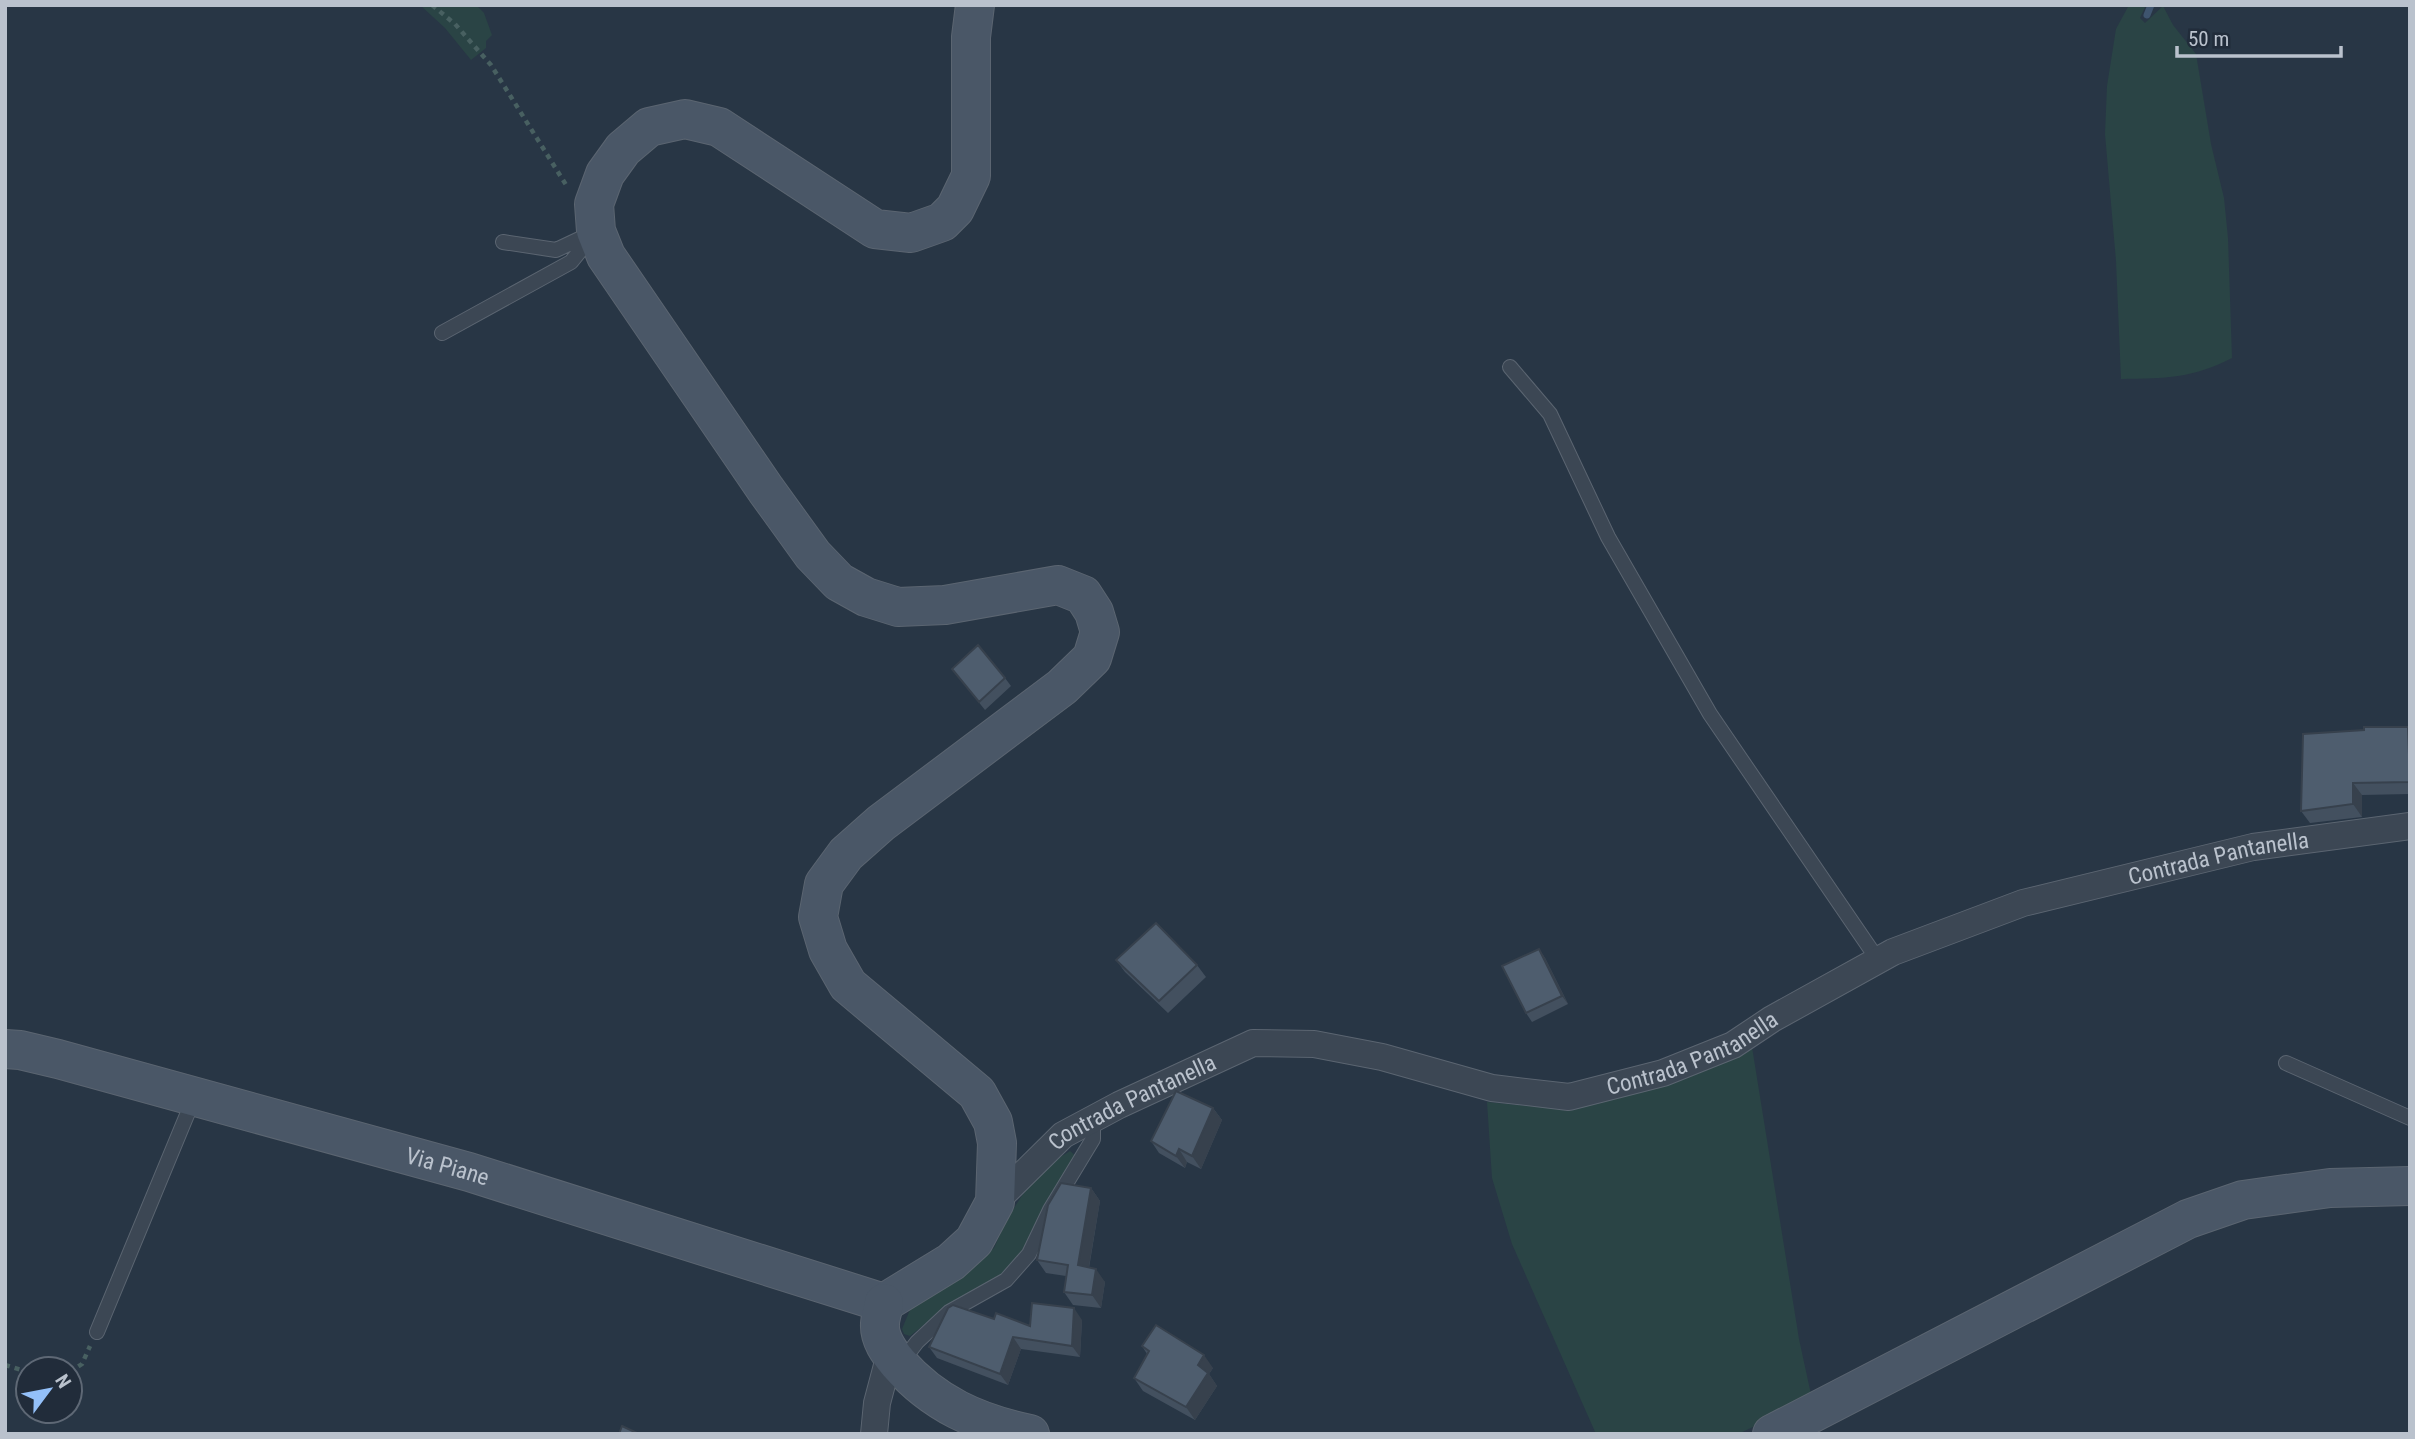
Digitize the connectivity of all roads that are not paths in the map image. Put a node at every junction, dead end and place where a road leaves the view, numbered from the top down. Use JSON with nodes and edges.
{"nodes":[{"id":1,"x":975,"y":5,"type":"edge"},
{"id":2,"x":595,"y":218,"type":"junction"},
{"id":3,"x":503,"y":242,"type":"dead end"},
{"id":4,"x":442,"y":333,"type":"dead end"},
{"id":5,"x":1510,"y":367,"type":"dead end"},
{"id":6,"x":2410,"y":826,"type":"edge"},
{"id":7,"x":1878,"y":960,"type":"junction"},
{"id":8,"x":5,"y":1049,"type":"edge"},
{"id":9,"x":2286,"y":1063,"type":"dead end"},
{"id":10,"x":195,"y":1097,"type":"junction"},
{"id":11,"x":2410,"y":1118,"type":"edge"},
{"id":12,"x":1093,"y":1119,"type":"junction"},
{"id":13,"x":2410,"y":1186,"type":"edge"},
{"id":14,"x":995,"y":1202,"type":"junction"},
{"id":15,"x":884,"y":1303,"type":"junction"},
{"id":16,"x":97,"y":1332,"type":"road end"},
{"id":17,"x":895,"y":1359,"type":"junction"},
{"id":18,"x":1015,"y":1432,"type":"edge"},
{"id":19,"x":874,"y":1434,"type":"edge"},
{"id":20,"x":1772,"y":1434,"type":"edge"}],
"edges":[{"from":1,"to":2,"type":"street"},
{"from":2,"to":3,"type":"lane"},
{"from":2,"to":4,"type":"lane"},
{"from":2,"to":14,"type":"street"},
{"from":5,"to":7,"type":"lane"},
{"from":6,"to":7,"type":"street","name":"Contrada Pantanella"},
{"from":7,"to":12,"type":"street","name":"Contrada Pantanella"},
{"from":8,"to":10,"type":"street","name":"Via Piane"},
{"from":9,"to":11,"type":"lane"},
{"from":10,"to":15,"type":"street","name":"Via Piane"},
{"from":10,"to":16,"type":"lane"},
{"from":12,"to":14,"type":"street","name":"Contrada Pantanella"},
{"from":12,"to":17,"type":"lane"},
{"from":13,"to":20,"type":"street"},
{"from":14,"to":15,"type":"street"},
{"from":15,"to":17,"type":"street"},
{"from":17,"to":18,"type":"street"},
{"from":17,"to":19,"type":"street"}]}
